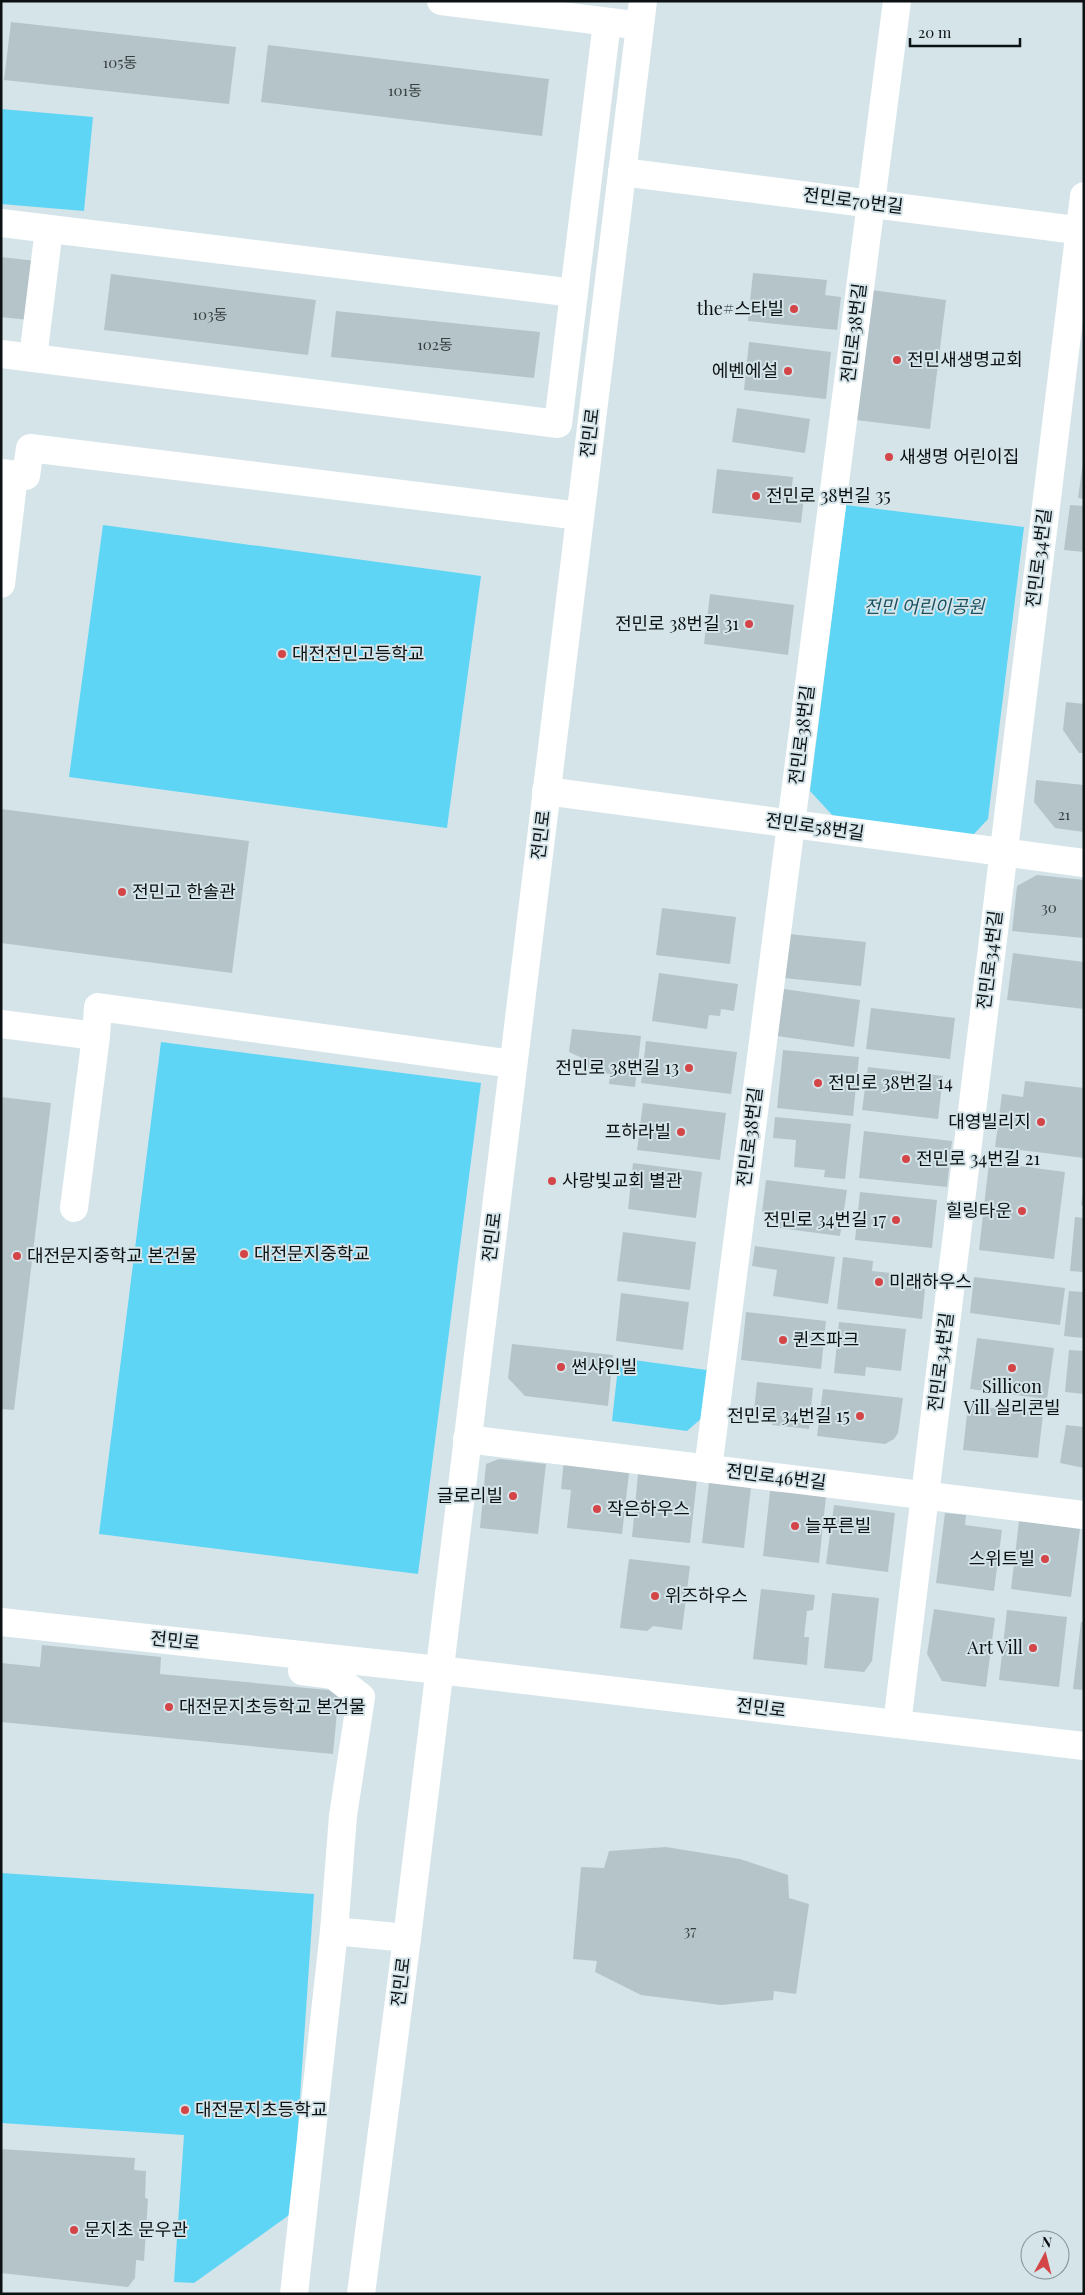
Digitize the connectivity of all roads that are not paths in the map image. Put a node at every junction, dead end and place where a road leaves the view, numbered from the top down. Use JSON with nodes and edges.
{"nodes":[{"id":1,"x":442,"y":1,"type":"edge"},
{"id":2,"x":897,"y":1,"type":"edge"},
{"id":3,"x":641,"y":14,"type":"edge"},
{"id":4,"x":608,"y":22,"type":"junction"},
{"id":5,"x":622,"y":172,"type":"junction"},
{"id":6,"x":1084,"y":196,"type":"edge"},
{"id":7,"x":871,"y":204,"type":"junction"},
{"id":8,"x":1,"y":223,"type":"edge"},
{"id":9,"x":49,"y":229,"type":"junction"},
{"id":10,"x":1082,"y":230,"type":"edge"},
{"id":11,"x":574,"y":293,"type":"junction"},
{"id":12,"x":1,"y":354,"type":"edge"},
{"id":13,"x":33,"y":358,"type":"junction"},
{"id":14,"x":7,"y":474,"type":"edge"},
{"id":15,"x":580,"y":516,"type":"junction"},
{"id":16,"x":1,"y":584,"type":"edge"},
{"id":17,"x":546,"y":791,"type":"junction"},
{"id":18,"x":791,"y":824,"type":"junction"},
{"id":19,"x":1003,"y":852,"type":"junction"},
{"id":20,"x":1084,"y":863,"type":"edge"},
{"id":21,"x":1,"y":1024,"type":"edge"},
{"id":22,"x":96,"y":1036,"type":"junction"},
{"id":23,"x":513,"y":1064,"type":"junction"},
{"id":24,"x":74,"y":1208,"type":"dead end"},
{"id":25,"x":468,"y":1440,"type":"junction"},
{"id":26,"x":708,"y":1469,"type":"junction"},
{"id":27,"x":925,"y":1496,"type":"junction"},
{"id":28,"x":1084,"y":1515,"type":"edge"},
{"id":29,"x":1,"y":1622,"type":"edge"},
{"id":30,"x":201,"y":1659,"type":"dead end"},
{"id":31,"x":439,"y":1670,"type":"junction"},
{"id":32,"x":897,"y":1724,"type":"junction"},
{"id":33,"x":1084,"y":1746,"type":"edge"},
{"id":34,"x":334,"y":1931,"type":"junction"},
{"id":35,"x":407,"y":1938,"type":"junction"},
{"id":36,"x":294,"y":2294,"type":"edge"},
{"id":37,"x":360,"y":2294,"type":"edge"}],
"edges":[{"from":1,"to":4,"type":"street"},
{"from":2,"to":7,"type":"street","name":"전민로38번길"},
{"from":3,"to":4,"type":"street"},
{"from":3,"to":5,"type":"street","name":"전민로"},
{"from":4,"to":11,"type":"street"},
{"from":5,"to":7,"type":"street","name":"전민로70번길"},
{"from":5,"to":15,"type":"street","name":"전민로"},
{"from":6,"to":10,"type":"street","name":"전민로34번길"},
{"from":7,"to":10,"type":"street","name":"전민로70번길"},
{"from":7,"to":18,"type":"street","name":"전민로38번길"},
{"from":8,"to":9,"type":"street"},
{"from":9,"to":11,"type":"street"},
{"from":9,"to":13,"type":"street"},
{"from":10,"to":19,"type":"street","name":"전민로34번길"},
{"from":11,"to":13,"type":"street"},
{"from":12,"to":13,"type":"street"},
{"from":14,"to":15,"type":"street"},
{"from":14,"to":16,"type":"street"},
{"from":15,"to":17,"type":"street","name":"전민로"},
{"from":17,"to":18,"type":"street","name":"전민로58번길"},
{"from":17,"to":23,"type":"street","name":"전민로"},
{"from":18,"to":19,"type":"street","name":"전민로58번길"},
{"from":18,"to":26,"type":"street","name":"전민로38번길"},
{"from":19,"to":20,"type":"street","name":"전민로58번길"},
{"from":19,"to":27,"type":"street","name":"전민로34번길"},
{"from":21,"to":22,"type":"street"},
{"from":22,"to":23,"type":"street"},
{"from":22,"to":24,"type":"street"},
{"from":23,"to":25,"type":"street","name":"전민로"},
{"from":25,"to":26,"type":"street","name":"전민로46번길"},
{"from":25,"to":31,"type":"street","name":"전민로"},
{"from":26,"to":27,"type":"street","name":"전민로46번길"},
{"from":27,"to":28,"type":"street","name":"전민로46번길"},
{"from":27,"to":32,"type":"street","name":"전민로34번길"},
{"from":29,"to":31,"type":"street","name":"전민로"},
{"from":30,"to":34,"type":"street"},
{"from":31,"to":32,"type":"street","name":"전민로"},
{"from":31,"to":35,"type":"street","name":"전민로"},
{"from":32,"to":33,"type":"street","name":"전민로"},
{"from":34,"to":35,"type":"street"},
{"from":34,"to":36,"type":"street"},
{"from":35,"to":37,"type":"street","name":"전민로"}]}
